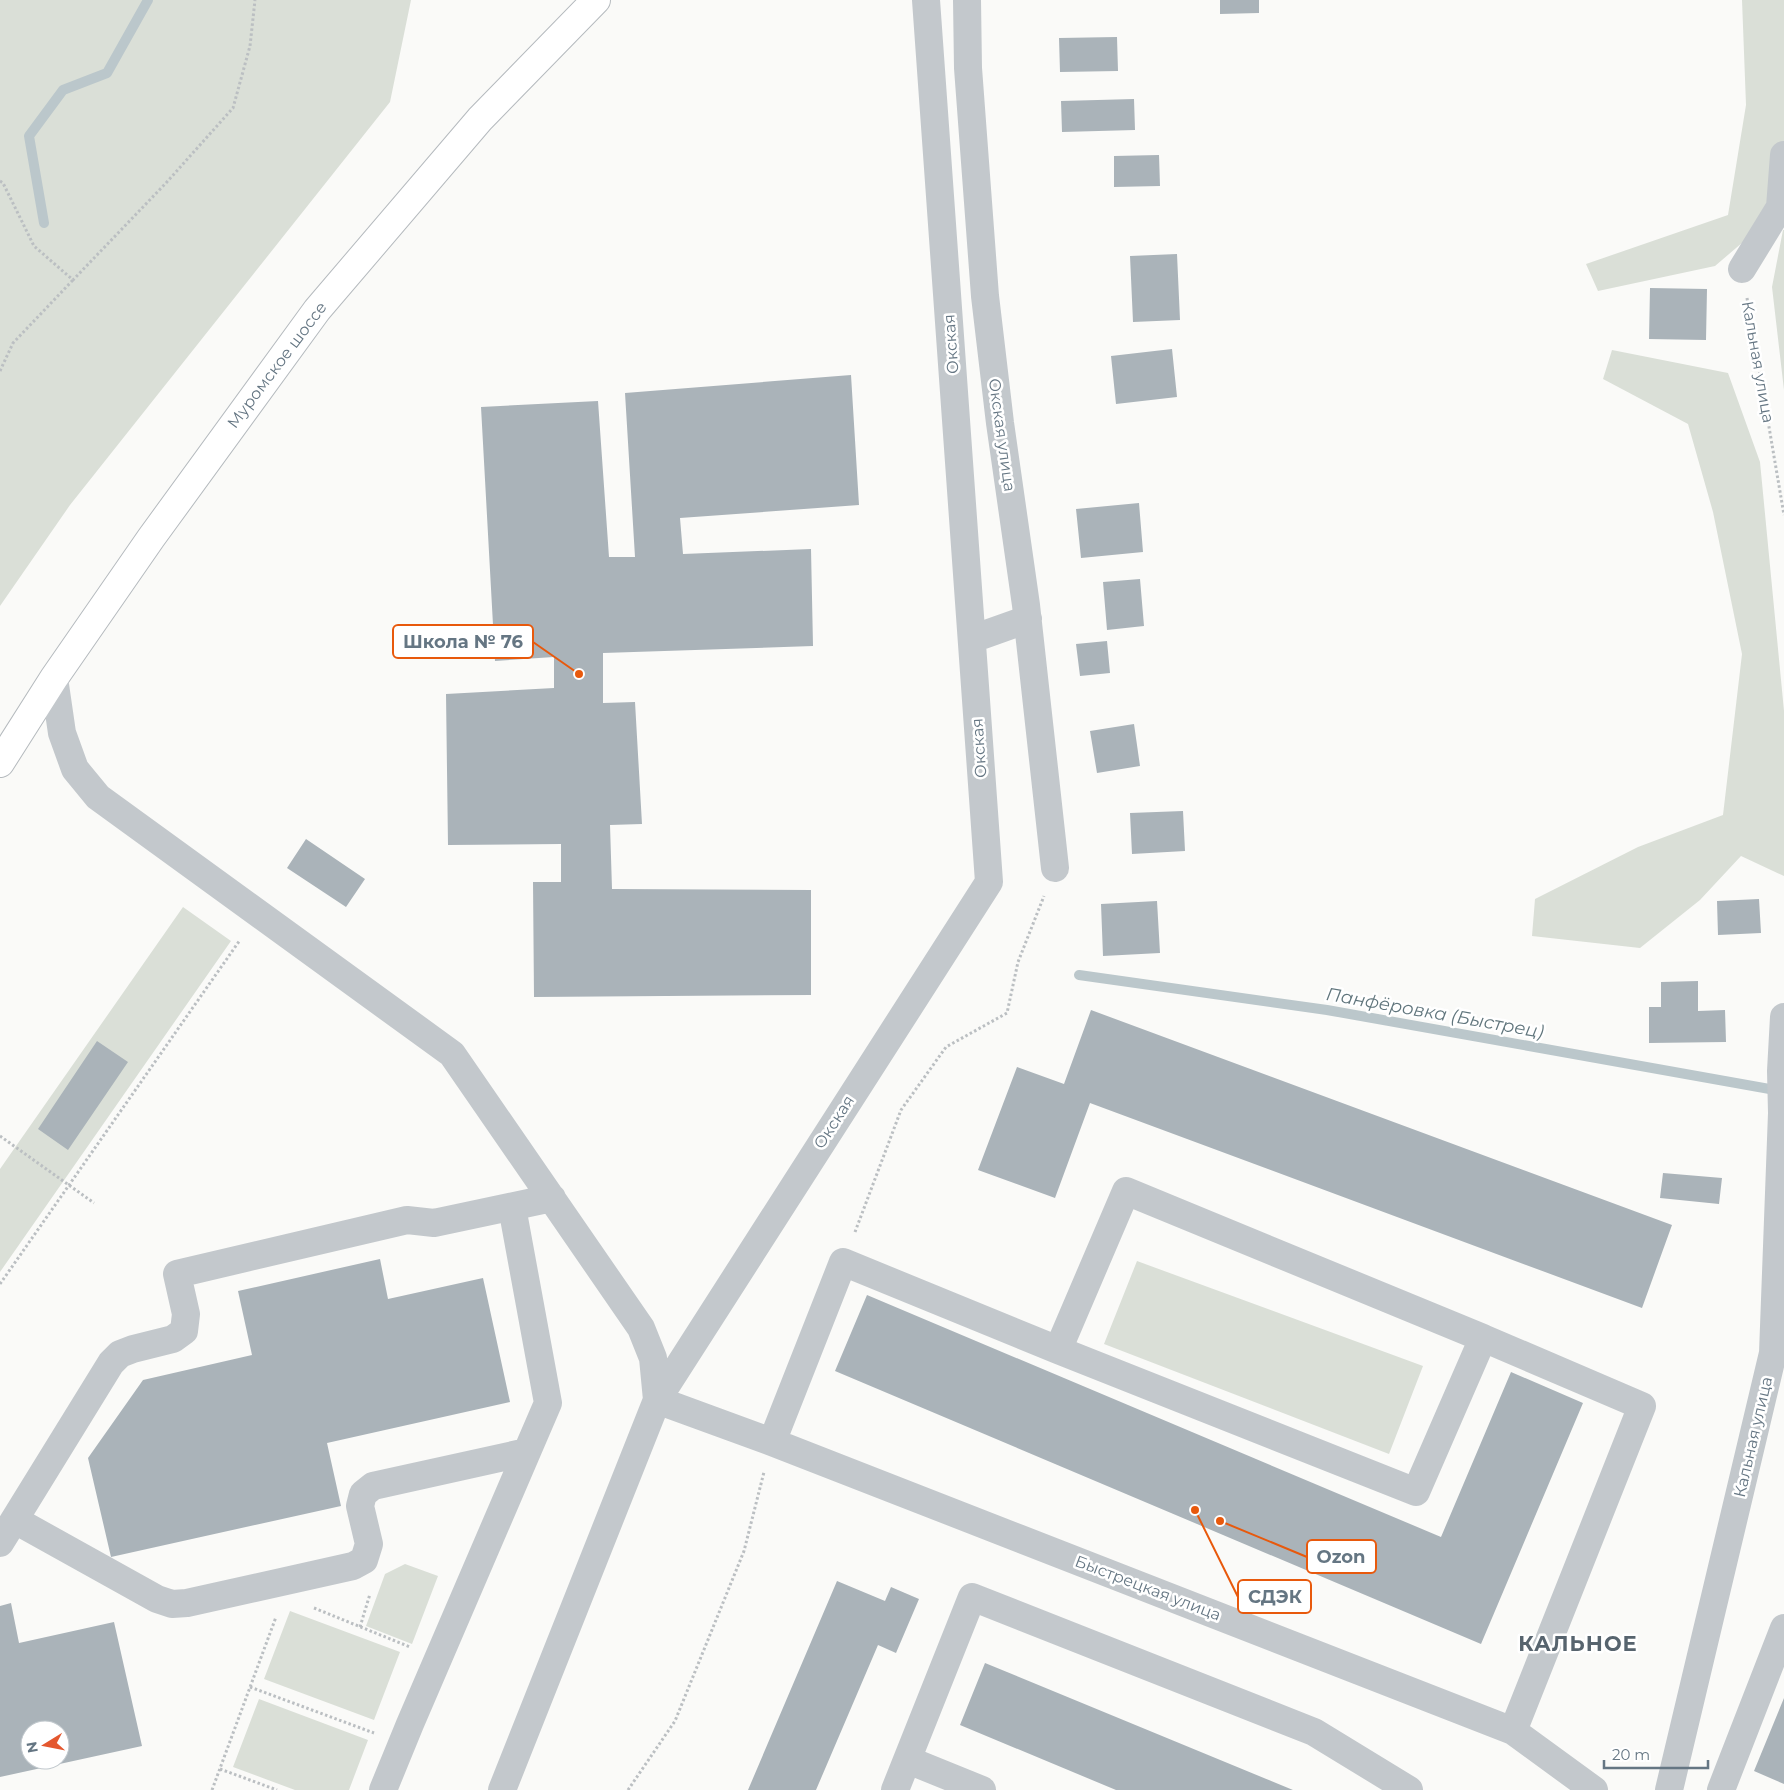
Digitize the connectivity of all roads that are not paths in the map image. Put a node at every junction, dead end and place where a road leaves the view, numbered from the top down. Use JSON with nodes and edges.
{"nodes":[{"id":1,"x":596,"y":0,"type":"edge"},
{"id":2,"x":926,"y":0,"type":"edge"},
{"id":3,"x":967,"y":0,"type":"edge"},
{"id":4,"x":972,"y":119,"type":"junction"},
{"id":5,"x":935,"y":124,"type":"junction"},
{"id":6,"x":1784,"y":154,"type":"edge"},
{"id":7,"x":1742,"y":269,"type":"road end"},
{"id":8,"x":1028,"y":619,"type":"junction"},
{"id":9,"x":972,"y":639,"type":"junction"},
{"id":10,"x":54,"y":678,"type":"junction"},
{"id":11,"x":0,"y":763,"type":"edge"},
{"id":12,"x":1055,"y":868,"type":"road end"},
{"id":13,"x":1784,"y":1017,"type":"edge"},
{"id":14,"x":552,"y":1198,"type":"junction"},
{"id":15,"x":512,"y":1207,"type":"junction"},
{"id":16,"x":1483,"y":1338,"type":"junction"},
{"id":17,"x":1058,"y":1350,"type":"junction"},
{"id":18,"x":656,"y":1400,"type":"junction"},
{"id":19,"x":772,"y":1442,"type":"junction"},
{"id":20,"x":527,"y":1452,"type":"junction"},
{"id":21,"x":15,"y":1520,"type":"junction"},
{"id":22,"x":0,"y":1543,"type":"edge"},
{"id":23,"x":1784,"y":1628,"type":"edge"},
{"id":24,"x":1513,"y":1730,"type":"junction"},
{"id":25,"x":908,"y":1760,"type":"junction"},
{"id":26,"x":383,"y":1790,"type":"edge"},
{"id":27,"x":502,"y":1790,"type":"edge"},
{"id":28,"x":895,"y":1790,"type":"edge"},
{"id":29,"x":982,"y":1790,"type":"edge"},
{"id":30,"x":1409,"y":1790,"type":"edge"},
{"id":31,"x":1594,"y":1790,"type":"edge"},
{"id":32,"x":1669,"y":1790,"type":"edge"},
{"id":33,"x":1721,"y":1790,"type":"edge"}],
"edges":[{"from":1,"to":10,"type":"main road","name":"Муромское шоссе"},
{"from":2,"to":5,"type":"street","name":"Окская"},
{"from":3,"to":4,"type":"street","name":"Окская улица"},
{"from":4,"to":5,"type":"street"},
{"from":4,"to":8,"type":"street","name":"Окская улица"},
{"from":5,"to":9,"type":"street","name":"Окская"},
{"from":6,"to":7,"type":"street"},
{"from":8,"to":9,"type":"street"},
{"from":8,"to":12,"type":"street","name":"Окская улица"},
{"from":9,"to":18,"type":"street","name":"Окская"},
{"from":10,"to":11,"type":"main road","name":"Муромское шоссе"},
{"from":10,"to":14,"type":"street"},
{"from":13,"to":32,"type":"street","name":"Кальная улица"},
{"from":14,"to":15,"type":"street"},
{"from":14,"to":18,"type":"street"},
{"from":15,"to":20,"type":"street"},
{"from":15,"to":21,"type":"street"},
{"from":16,"to":17,"type":"street"},
{"from":16,"to":17,"type":"street"},
{"from":16,"to":24,"type":"street"},
{"from":17,"to":19,"type":"street"},
{"from":18,"to":19,"type":"street","name":"Быстрецкая улица"},
{"from":18,"to":27,"type":"street"},
{"from":19,"to":24,"type":"street","name":"Быстрецкая улица"},
{"from":20,"to":21,"type":"street"},
{"from":20,"to":26,"type":"street"},
{"from":21,"to":22,"type":"street"},
{"from":23,"to":33,"type":"street"},
{"from":24,"to":31,"type":"street","name":"Быстрецкая улица"},
{"from":25,"to":28,"type":"street"},
{"from":25,"to":29,"type":"street"},
{"from":25,"to":30,"type":"street"}]}
